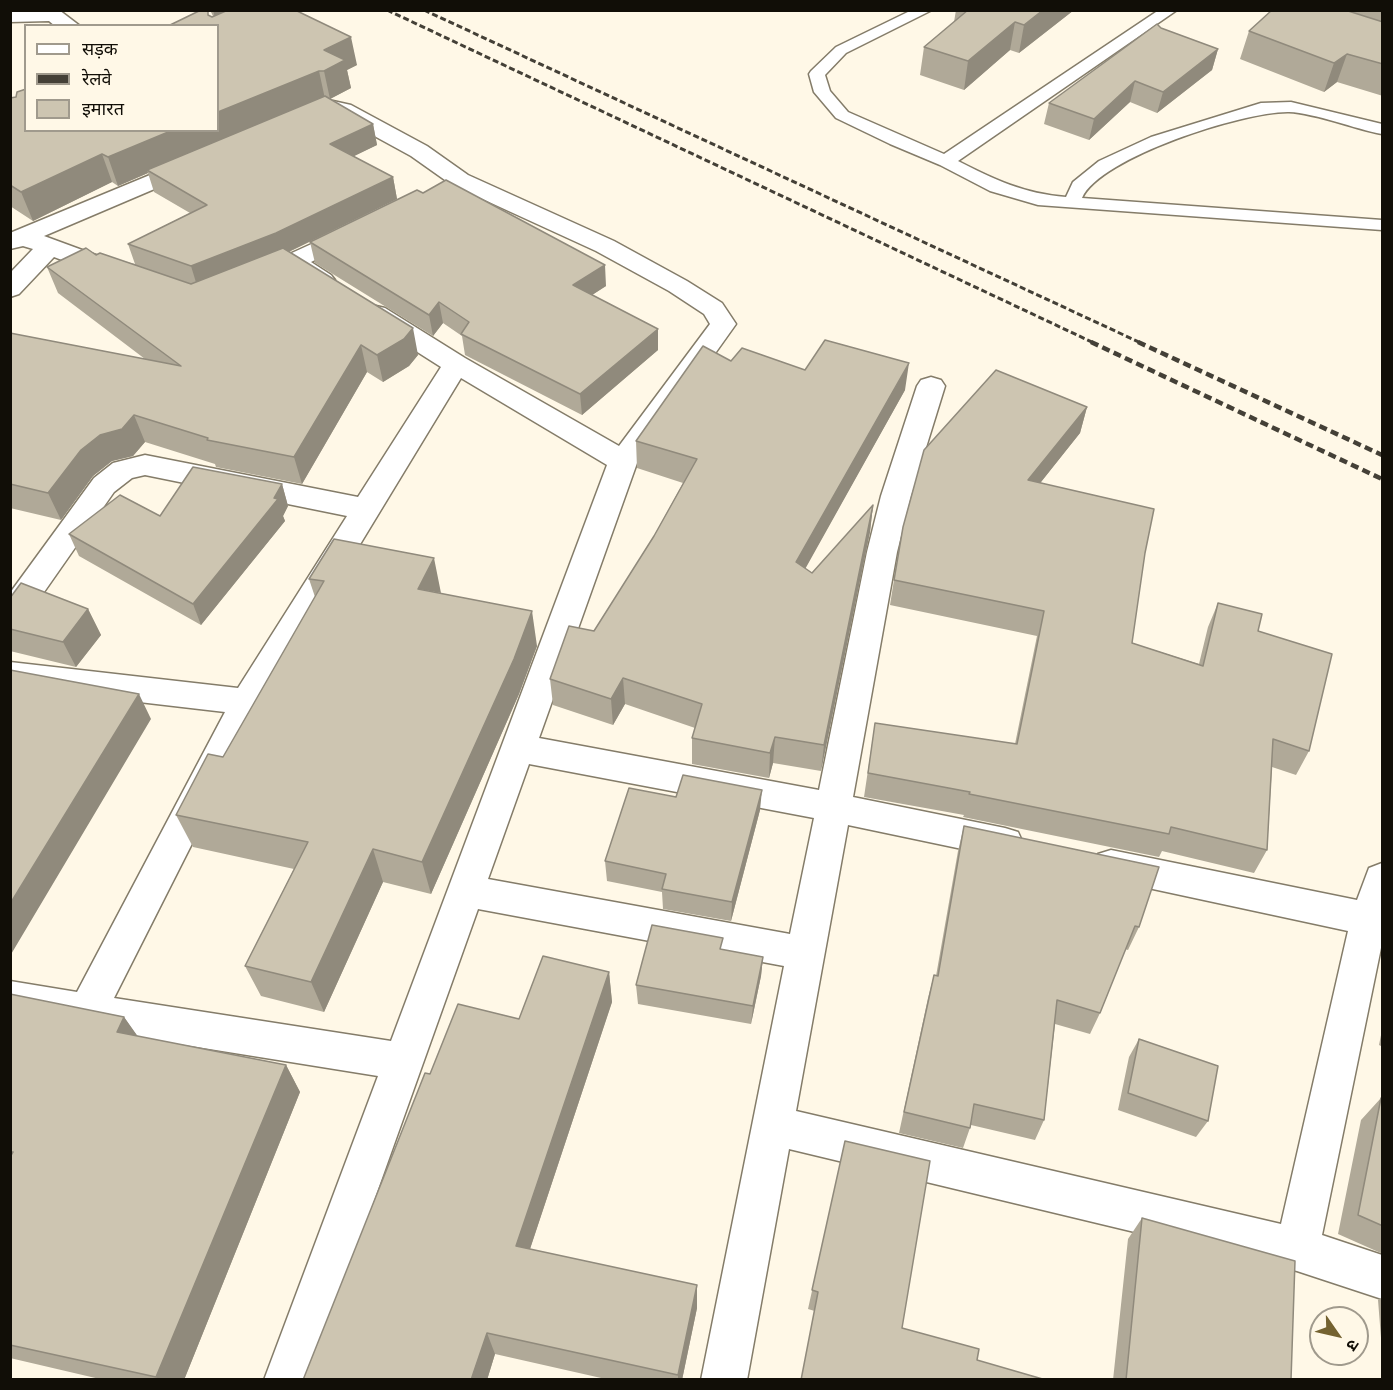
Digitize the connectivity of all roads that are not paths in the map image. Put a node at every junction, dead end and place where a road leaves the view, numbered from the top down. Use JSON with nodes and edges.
{"nodes":[{"id":1,"x":925,"y":10,"type":"edge"},
{"id":2,"x":1170,"y":10,"type":"edge"},
{"id":3,"x":10,"y":16,"type":"edge"},
{"id":4,"x":67,"y":24,"type":"edge"},
{"id":5,"x":304,"y":117,"type":"edge"},
{"id":6,"x":1383,"y":129,"type":"edge"},
{"id":7,"x":217,"y":154,"type":"edge"},
{"id":8,"x":946,"y":161,"type":"junction"},
{"id":9,"x":1072,"y":202,"type":"junction"},
{"id":10,"x":376,"y":221,"type":"edge"},
{"id":11,"x":1383,"y":225,"type":"edge"},
{"id":12,"x":27,"y":242,"type":"edge"},
{"id":13,"x":135,"y":277,"type":"edge"},
{"id":14,"x":10,"y":289,"type":"edge"},
{"id":15,"x":456,"y":364,"type":"junction"},
{"id":16,"x":931,"y":386,"type":"dead end"},
{"id":17,"x":623,"y":461,"type":"junction"},
{"id":18,"x":365,"y":509,"type":"junction"},
{"id":19,"x":10,"y":617,"type":"edge"},
{"id":20,"x":10,"y":674,"type":"edge"},
{"id":21,"x":247,"y":702,"type":"junction"},
{"id":22,"x":518,"y":748,"type":"junction"},
{"id":23,"x":834,"y":807,"type":"junction"},
{"id":24,"x":1031,"y":848,"type":"edge"},
{"id":25,"x":1078,"y":858,"type":"edge"},
{"id":26,"x":1383,"y":879,"type":"edge"},
{"id":27,"x":466,"y":891,"type":"junction"},
{"id":28,"x":1369,"y":919,"type":"junction"},
{"id":29,"x":805,"y":953,"type":"junction"},
{"id":30,"x":10,"y":999,"type":"edge"},
{"id":31,"x":87,"y":1011,"type":"junction"},
{"id":32,"x":403,"y":1062,"type":"junction"},
{"id":33,"x":773,"y":1125,"type":"junction"},
{"id":34,"x":1297,"y":1249,"type":"junction"},
{"id":35,"x":1383,"y":1277,"type":"edge"},
{"id":36,"x":287,"y":1380,"type":"edge"},
{"id":37,"x":724,"y":1380,"type":"edge"}],
"edges":[{"from":1,"to":8,"type":"lane"},
{"from":2,"to":8,"type":"lane"},
{"from":3,"to":4,"type":"street"},
{"from":5,"to":17,"type":"street"},
{"from":6,"to":9,"type":"lane"},
{"from":7,"to":12,"type":"street"},
{"from":8,"to":9,"type":"lane"},
{"from":9,"to":11,"type":"lane"},
{"from":10,"to":15,"type":"street"},
{"from":12,"to":13,"type":"street"},
{"from":12,"to":14,"type":"street"},
{"from":15,"to":17,"type":"street"},
{"from":15,"to":18,"type":"street"},
{"from":16,"to":23,"type":"street"},
{"from":17,"to":22,"type":"street"},
{"from":18,"to":19,"type":"street"},
{"from":18,"to":21,"type":"street"},
{"from":20,"to":21,"type":"street"},
{"from":21,"to":31,"type":"street"},
{"from":22,"to":23,"type":"street"},
{"from":22,"to":27,"type":"street"},
{"from":23,"to":24,"type":"street"},
{"from":23,"to":29,"type":"street"},
{"from":25,"to":28,"type":"street"},
{"from":26,"to":28,"type":"street"},
{"from":27,"to":29,"type":"street"},
{"from":27,"to":32,"type":"street"},
{"from":28,"to":34,"type":"street"},
{"from":29,"to":33,"type":"street"},
{"from":30,"to":31,"type":"street"},
{"from":31,"to":32,"type":"street"},
{"from":32,"to":36,"type":"street"},
{"from":33,"to":34,"type":"street"},
{"from":33,"to":37,"type":"street"},
{"from":34,"to":35,"type":"street"}]}
